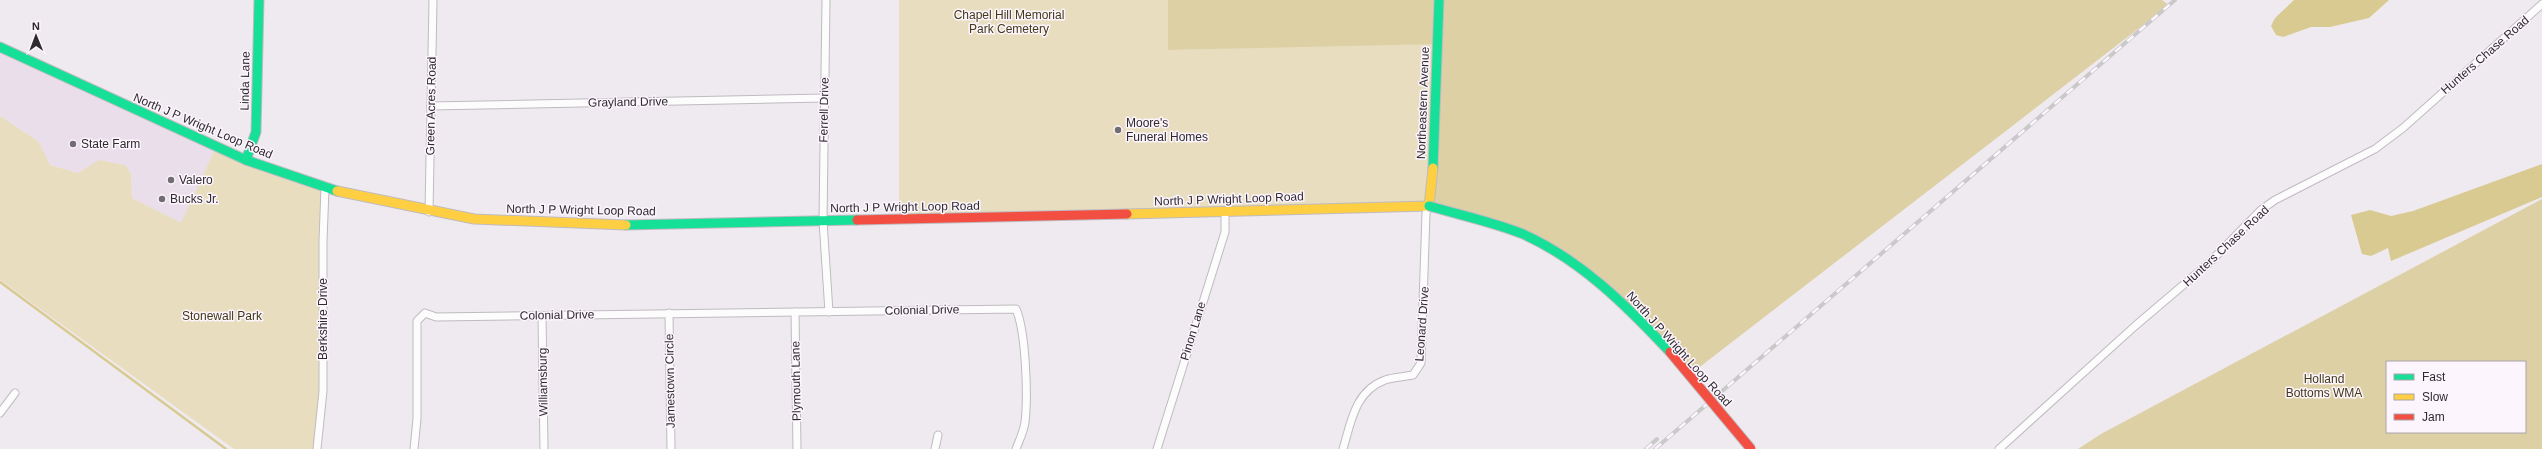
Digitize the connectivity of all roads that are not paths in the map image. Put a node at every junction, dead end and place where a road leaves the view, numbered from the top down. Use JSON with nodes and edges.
{"nodes":[{"id":1,"x":259,"y":0,"type":"edge"},
{"id":2,"x":433,"y":0,"type":"edge"},
{"id":3,"x":826,"y":0,"type":"edge"},
{"id":4,"x":1439,"y":0,"type":"edge"},
{"id":5,"x":2542,"y":4,"type":"edge"},
{"id":6,"x":0,"y":47,"type":"edge"},
{"id":7,"x":824,"y":98,"type":"junction"},
{"id":8,"x":431,"y":106,"type":"junction"},
{"id":9,"x":246,"y":160,"type":"junction"},
{"id":10,"x":325,"y":188,"type":"junction"},
{"id":11,"x":1429,"y":206,"type":"junction"},
{"id":12,"x":429,"y":212,"type":"junction"},
{"id":13,"x":1225,"y":212,"type":"junction"},
{"id":14,"x":823,"y":221,"type":"junction"},
{"id":15,"x":795,"y":312,"type":"junction"},
{"id":16,"x":829,"y":312,"type":"junction"},
{"id":17,"x":669,"y":313,"type":"junction"},
{"id":18,"x":542,"y":316,"type":"junction"},
{"id":19,"x":15,"y":393,"type":"dead end"},
{"id":20,"x":0,"y":413,"type":"edge"},
{"id":21,"x":938,"y":435,"type":"dead end"},
{"id":22,"x":317,"y":449,"type":"edge"},
{"id":23,"x":414,"y":449,"type":"edge"},
{"id":24,"x":544,"y":449,"type":"edge"},
{"id":25,"x":671,"y":449,"type":"edge"},
{"id":26,"x":797,"y":449,"type":"edge"},
{"id":27,"x":935,"y":449,"type":"edge"},
{"id":28,"x":1016,"y":449,"type":"edge"},
{"id":29,"x":1157,"y":449,"type":"edge"},
{"id":30,"x":1343,"y":449,"type":"edge"},
{"id":31,"x":1751,"y":449,"type":"edge"},
{"id":32,"x":1999,"y":449,"type":"edge"}],
"edges":[{"from":1,"to":9,"type":"main road","name":"Linda Lane"},
{"from":2,"to":8,"type":"street","name":"Green Acres Road"},
{"from":3,"to":7,"type":"street","name":"Ferrell Drive"},
{"from":4,"to":11,"type":"main road","name":"Northeastern Avenue"},
{"from":5,"to":32,"type":"street","name":"Hunters Chase Road"},
{"from":6,"to":9,"type":"main road","name":"North J P Wright Loop Road"},
{"from":7,"to":8,"type":"street","name":"Grayland Drive"},
{"from":7,"to":14,"type":"street","name":"Ferrell Drive"},
{"from":8,"to":12,"type":"street","name":"Green Acres Road"},
{"from":9,"to":10,"type":"main road","name":"North J P Wright Loop Road"},
{"from":10,"to":12,"type":"main road","name":"North J P Wright Loop Road"},
{"from":10,"to":22,"type":"street","name":"Berkshire Drive"},
{"from":11,"to":13,"type":"main road","name":"North J P Wright Loop Road"},
{"from":11,"to":30,"type":"street","name":"Leonard Drive"},
{"from":11,"to":31,"type":"main road","name":"North J P Wright Loop Road","bridge":true},
{"from":12,"to":14,"type":"main road","name":"North J P Wright Loop Road"},
{"from":13,"to":14,"type":"main road","name":"North J P Wright Loop Road"},
{"from":13,"to":29,"type":"street","name":"Pinon Lane"},
{"from":14,"to":16,"type":"street"},
{"from":15,"to":16,"type":"street","name":"Colonial Drive"},
{"from":15,"to":17,"type":"street","name":"Colonial Drive"},
{"from":15,"to":26,"type":"street","name":"Plymouth Lane"},
{"from":16,"to":28,"type":"street","name":"Colonial Drive"},
{"from":17,"to":18,"type":"street","name":"Colonial Drive"},
{"from":17,"to":25,"type":"street","name":"Jamestown Circle"},
{"from":18,"to":23,"type":"street","name":"Colonial Drive"},
{"from":18,"to":24,"type":"street","name":"Williamsburg"},
{"from":19,"to":20,"type":"street"},
{"from":21,"to":27,"type":"street"}]}
